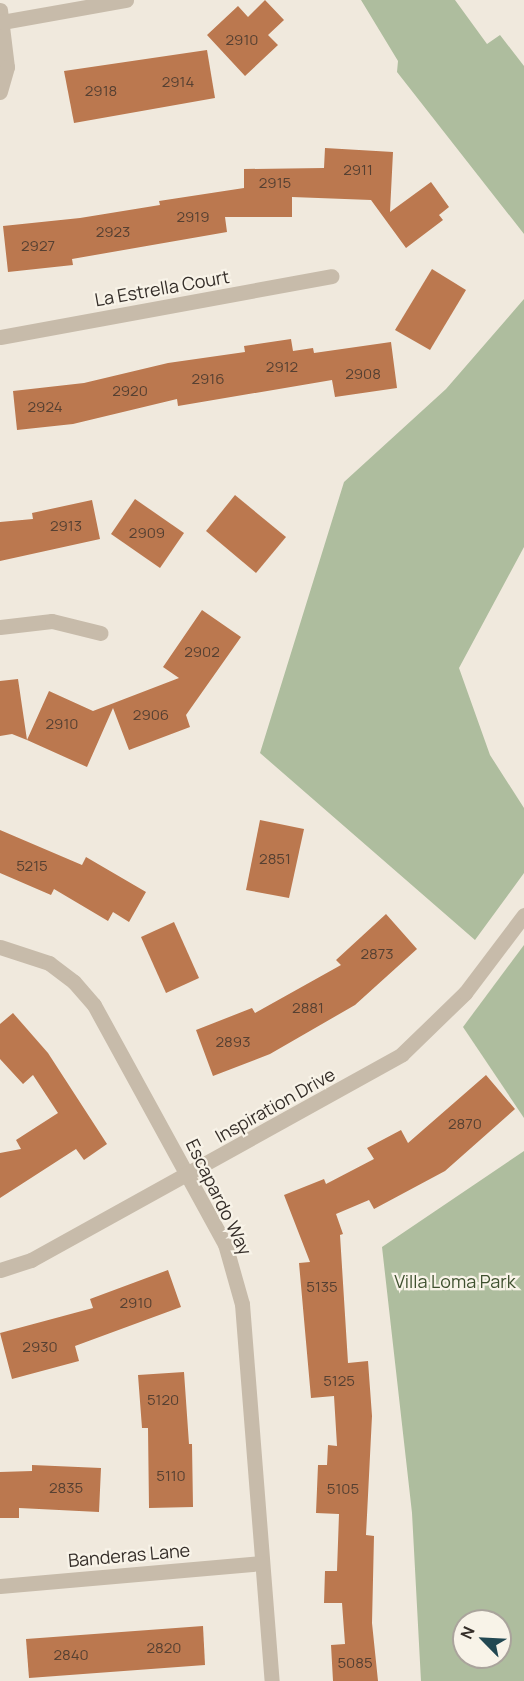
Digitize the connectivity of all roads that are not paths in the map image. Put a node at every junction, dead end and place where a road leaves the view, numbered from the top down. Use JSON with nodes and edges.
{"nodes":[{"id":1,"x":126,"y":0,"type":"edge"},
{"id":2,"x":1,"y":16,"type":"edge"},
{"id":3,"x":0,"y":92,"type":"edge"},
{"id":4,"x":331,"y":276,"type":"dead end"},
{"id":5,"x":0,"y":337,"type":"edge"},
{"id":6,"x":0,"y":627,"type":"edge"},
{"id":7,"x":101,"y":633,"type":"dead end"},
{"id":8,"x":524,"y":915,"type":"edge"},
{"id":9,"x":0,"y":946,"type":"edge"},
{"id":10,"x":188,"y":1175,"type":"junction"},
{"id":11,"x":0,"y":1270,"type":"edge"},
{"id":12,"x":261,"y":1563,"type":"junction"},
{"id":13,"x":0,"y":1586,"type":"edge"},
{"id":14,"x":272,"y":1681,"type":"edge"}],
"edges":[{"from":1,"to":2,"type":"street"},
{"from":2,"to":3,"type":"street"},
{"from":4,"to":5,"type":"street","name":"La Estrella Court"},
{"from":6,"to":7,"type":"street"},
{"from":8,"to":10,"type":"street","name":"Inspiration Drive"},
{"from":9,"to":10,"type":"street","name":"Escapardo Way"},
{"from":10,"to":11,"type":"street","name":"Inspiration Drive"},
{"from":10,"to":12,"type":"street","name":"Escapardo Way"},
{"from":12,"to":13,"type":"street","name":"Banderas Lane"},
{"from":12,"to":14,"type":"street","name":"Escapardo Way"}]}
